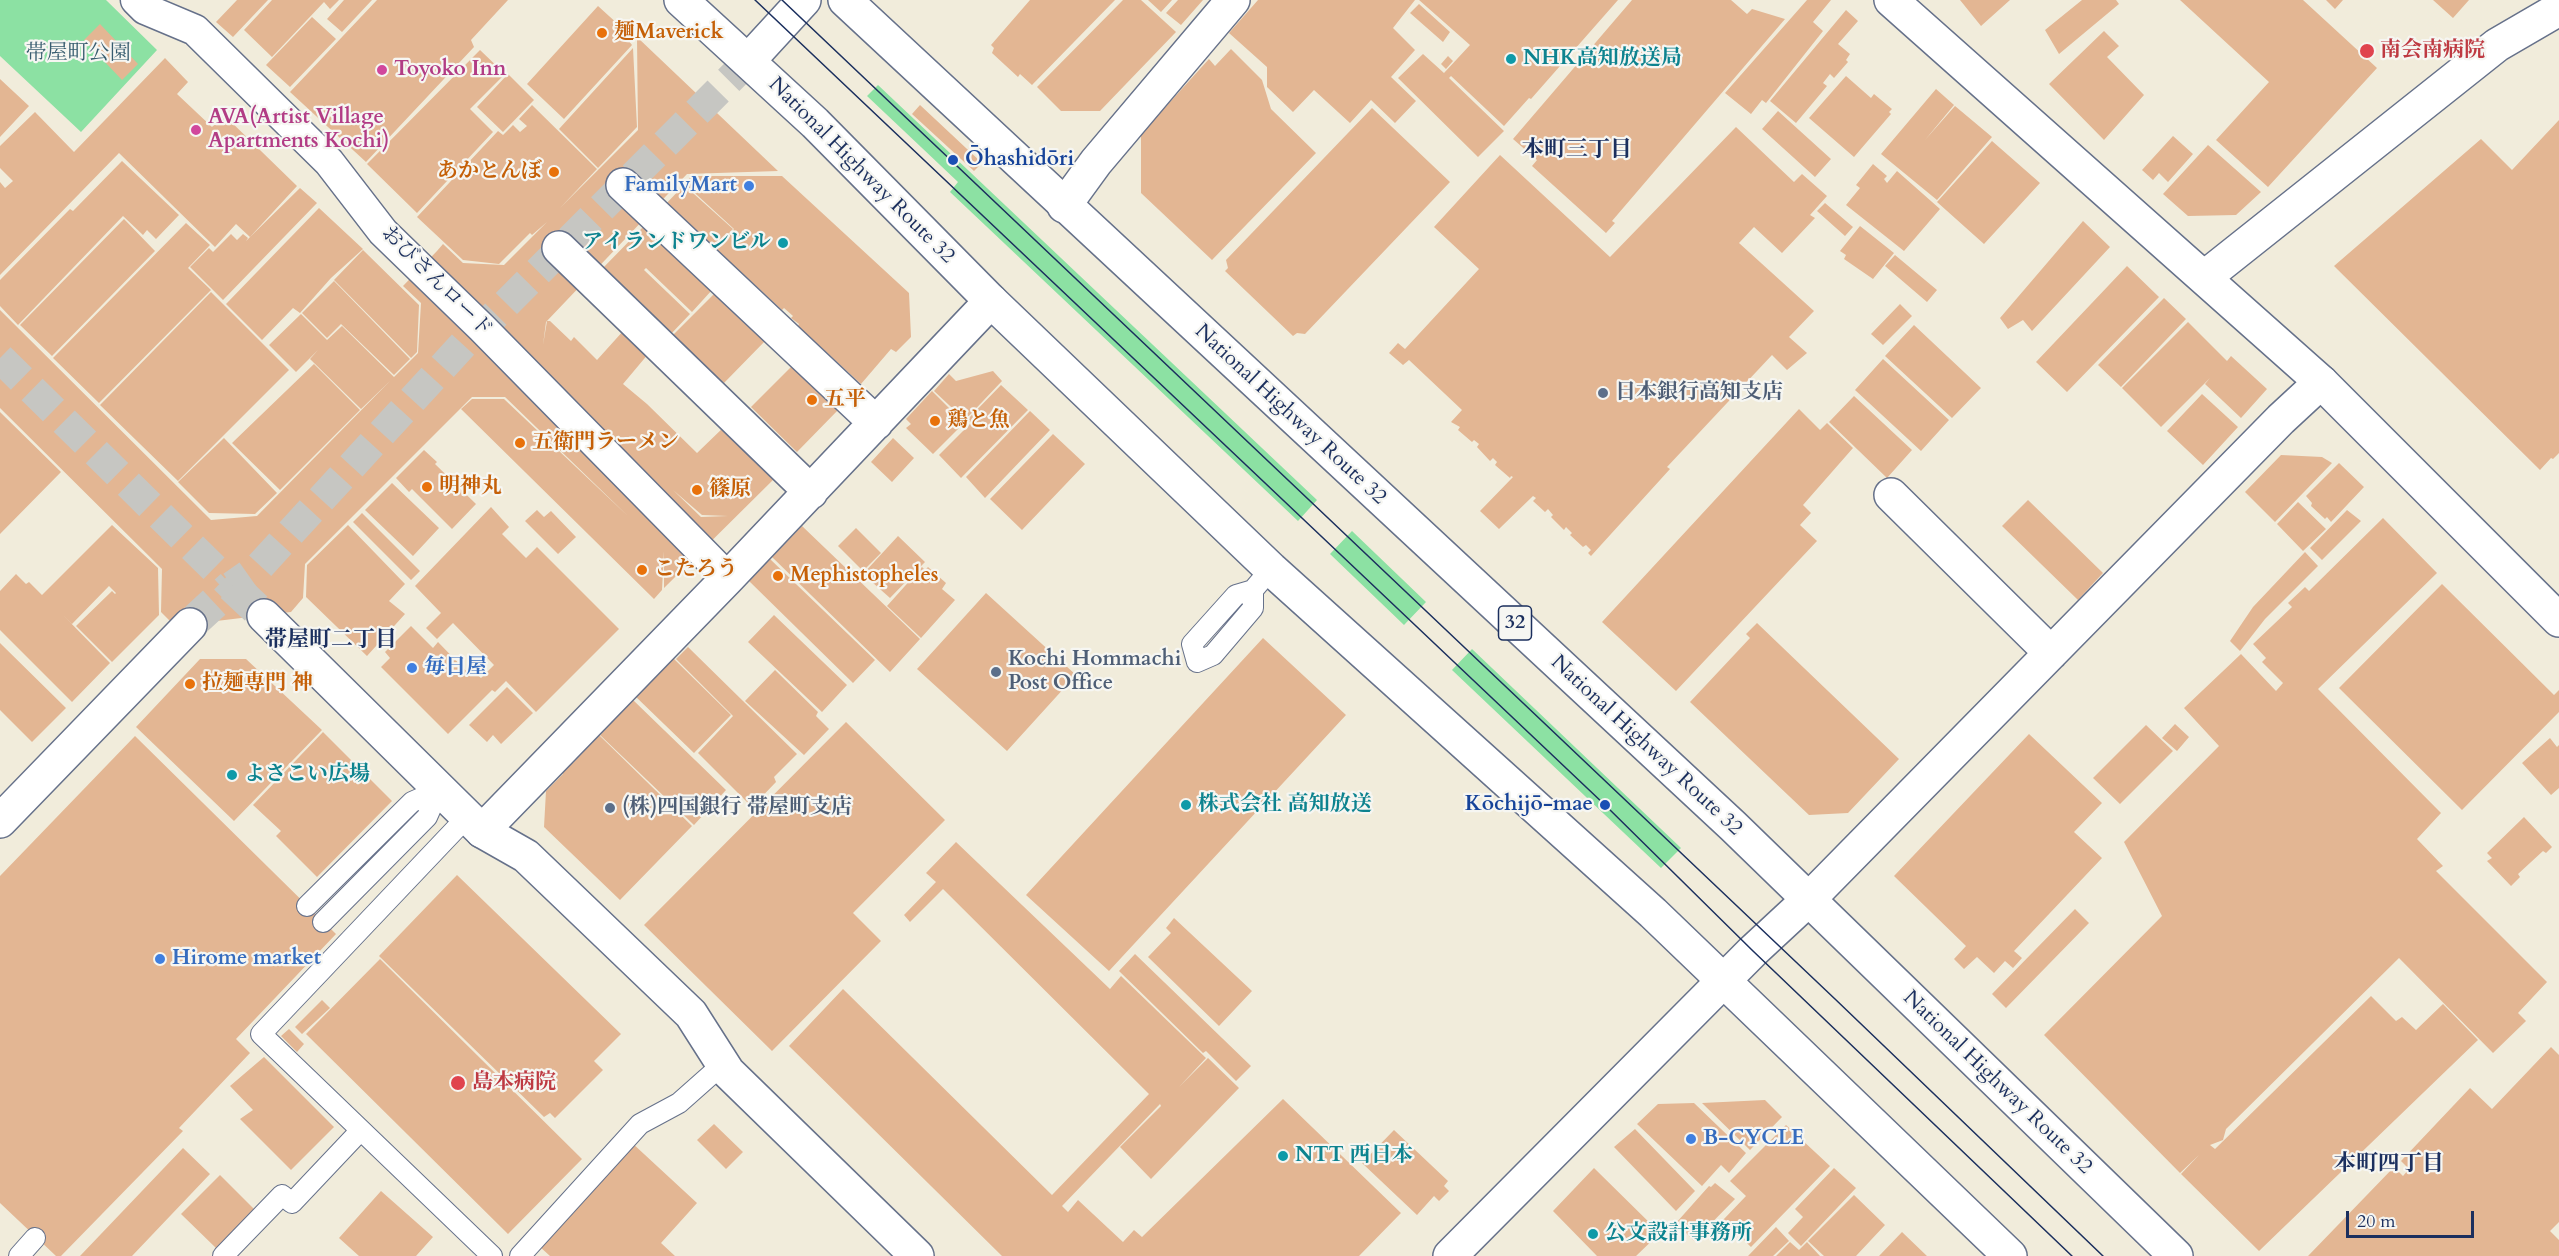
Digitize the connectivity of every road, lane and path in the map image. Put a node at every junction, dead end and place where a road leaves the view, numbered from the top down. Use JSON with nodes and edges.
{"nodes":[{"id":1,"x":136,"y":0,"type":"edge"},
{"id":2,"x":681,"y":0,"type":"edge"},
{"id":3,"x":804,"y":0,"type":"edge"},
{"id":4,"x":845,"y":0,"type":"edge"},
{"id":5,"x":1233,"y":0,"type":"edge"},
{"id":6,"x":1891,"y":0,"type":"edge"},
{"id":7,"x":2559,"y":9,"type":"edge"},
{"id":8,"x":748,"y":61,"type":"junction"},
{"id":9,"x":623,"y":185,"type":"dead end"},
{"id":10,"x":1064,"y":206,"type":"junction"},
{"id":11,"x":559,"y":249,"type":"dead end"},
{"id":12,"x":2205,"y":277,"type":"junction"},
{"id":13,"x":992,"y":301,"type":"junction"},
{"id":14,"x":2321,"y":382,"type":"junction"},
{"id":15,"x":876,"y":423,"type":"junction"},
{"id":16,"x":811,"y":492,"type":"junction"},
{"id":17,"x":1891,"y":495,"type":"dead end"},
{"id":18,"x":728,"y":578,"type":"junction"},
{"id":19,"x":264,"y":616,"type":"tunnel mouth"},
{"id":20,"x":2559,"y":620,"type":"edge"},
{"id":21,"x":190,"y":625,"type":"tunnel mouth"},
{"id":22,"x":2051,"y":653,"type":"junction"},
{"id":23,"x":439,"y":790,"type":"junction"},
{"id":24,"x":0,"y":821,"type":"edge"},
{"id":25,"x":475,"y":824,"type":"junction"},
{"id":26,"x":1808,"y":900,"type":"junction"},
{"id":27,"x":308,"y":906,"type":"dead end"},
{"id":28,"x":323,"y":922,"type":"dead end"},
{"id":29,"x":1723,"y":982,"type":"junction"},
{"id":30,"x":723,"y":1064,"type":"junction"},
{"id":31,"x":361,"y":1130,"type":"junction"},
{"id":32,"x":35,"y":1238,"type":"dead end"},
{"id":33,"x":20,"y":1256,"type":"edge"},
{"id":34,"x":223,"y":1256,"type":"edge"},
{"id":35,"x":492,"y":1256,"type":"edge"},
{"id":36,"x":520,"y":1256,"type":"edge"},
{"id":37,"x":917,"y":1256,"type":"edge"},
{"id":38,"x":1450,"y":1256,"type":"edge"},
{"id":39,"x":2010,"y":1256,"type":"edge"},
{"id":40,"x":2176,"y":1256,"type":"edge"}],
"edges":[{"from":1,"to":18,"type":"street","name":"おびさんロード"},
{"from":2,"to":8,"type":"main road","name":"National Highway Route 32"},
{"from":3,"to":8,"type":"main road"},
{"from":4,"to":10,"type":"main road","name":"National Highway Route 32","number":"32"},
{"from":5,"to":10,"type":"main road"},
{"from":6,"to":12,"type":"main road"},
{"from":7,"to":12,"type":"main road"},
{"from":8,"to":13,"type":"main road","name":"National Highway Route 32"},
{"from":9,"to":15,"type":"main road"},
{"from":10,"to":26,"type":"main road","name":"National Highway Route 32","number":"32"},
{"from":11,"to":16,"type":"main road"},
{"from":12,"to":14,"type":"main road"},
{"from":13,"to":15,"type":"main road"},
{"from":13,"to":29,"type":"main road","name":"National Highway Route 32"},
{"from":14,"to":20,"type":"main road"},
{"from":14,"to":22,"type":"main road"},
{"from":15,"to":16,"type":"main road"},
{"from":16,"to":18,"type":"main road"},
{"from":17,"to":22,"type":"main road"},
{"from":18,"to":25,"type":"main road"},
{"from":19,"to":23,"type":"main road"},
{"from":21,"to":24,"type":"main road"},
{"from":22,"to":26,"type":"main road"},
{"from":23,"to":25,"type":"main road"},
{"from":23,"to":27,"type":"lane"},
{"from":23,"to":28,"type":"lane"},
{"from":25,"to":30,"type":"main road"},
{"from":25,"to":31,"type":"lane"},
{"from":26,"to":29,"type":"main road"},
{"from":26,"to":40,"type":"main road","name":"National Highway Route 32","number":"32"},
{"from":29,"to":38,"type":"main road"},
{"from":29,"to":39,"type":"main road","name":"National Highway Route 32"},
{"from":30,"to":36,"type":"lane"},
{"from":30,"to":37,"type":"main road"},
{"from":31,"to":34,"type":"lane"},
{"from":31,"to":35,"type":"lane"},
{"from":32,"to":33,"type":"lane"}]}
